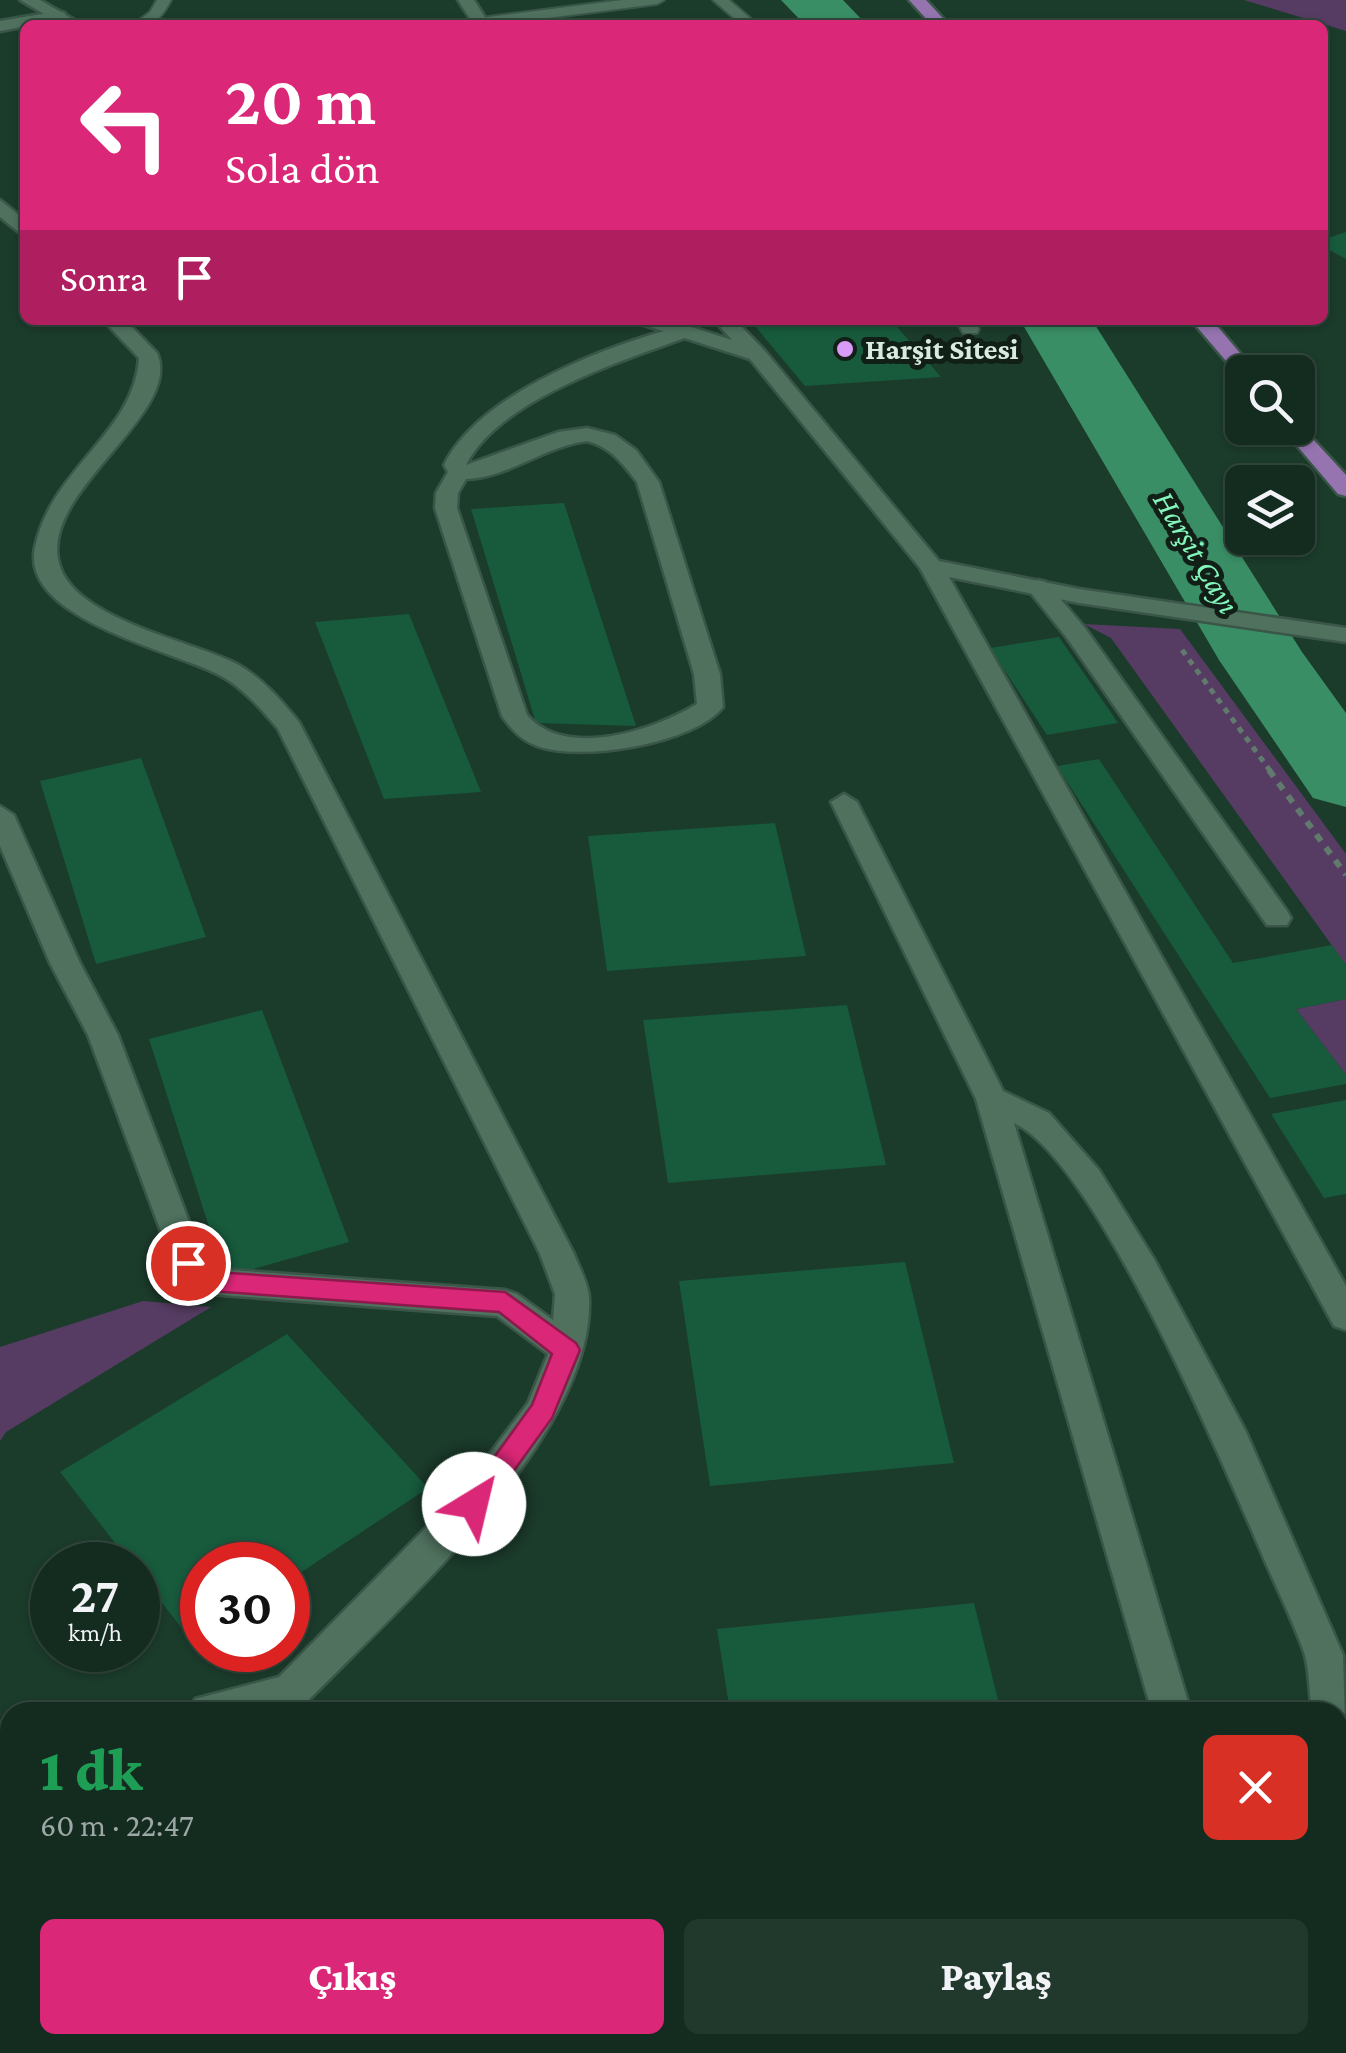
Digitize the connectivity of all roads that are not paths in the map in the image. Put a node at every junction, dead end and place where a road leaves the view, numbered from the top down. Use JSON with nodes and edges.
{"nodes":[{"id":1,"x":28,"y":0,"type":"edge"},
{"id":2,"x":164,"y":0,"type":"edge"},
{"id":3,"x":657,"y":0,"type":"edge"},
{"id":4,"x":720,"y":0,"type":"edge"},
{"id":5,"x":917,"y":0,"type":"edge"},
{"id":6,"x":58,"y":16,"type":"junction"},
{"id":7,"x":35,"y":20,"type":"edge"},
{"id":8,"x":66,"y":20,"type":"edge"},
{"id":9,"x":148,"y":20,"type":"edge"},
{"id":10,"x":510,"y":20,"type":"edge"},
{"id":11,"x":744,"y":20,"type":"edge"},
{"id":12,"x":936,"y":20,"type":"edge"},
{"id":13,"x":0,"y":206,"type":"edge"},
{"id":14,"x":20,"y":226,"type":"edge"},
{"id":15,"x":119,"y":325,"type":"edge"},
{"id":16,"x":665,"y":325,"type":"edge"},
{"id":17,"x":729,"y":325,"type":"edge"},
{"id":18,"x":1204,"y":325,"type":"edge"},
{"id":19,"x":686,"y":331,"type":"junction"},
{"id":20,"x":758,"y":355,"type":"junction"},
{"id":21,"x":1231,"y":355,"type":"edge"},
{"id":22,"x":1308,"y":445,"type":"edge"},
{"id":23,"x":459,"y":472,"type":"junction"},
{"id":24,"x":1346,"y":488,"type":"edge"},
{"id":25,"x":931,"y":566,"type":"junction"},
{"id":26,"x":1038,"y":588,"type":"junction"},
{"id":27,"x":1346,"y":635,"type":"edge"},
{"id":28,"x":844,"y":802,"type":"dead end"},
{"id":29,"x":0,"y":815,"type":"edge"},
{"id":30,"x":1277,"y":918,"type":"dead end"},
{"id":31,"x":991,"y":1099,"type":"junction"},
{"id":32,"x":1346,"y":1317,"type":"edge"},
{"id":33,"x":567,"y":1350,"type":"junction"},
{"id":34,"x":281,"y":1702,"type":"edge"},
{"id":35,"x":1168,"y":1702,"type":"edge"},
{"id":36,"x":1330,"y":1702,"type":"edge"}],
"edges":[{"from":1,"to":6,"type":"street"},
{"from":2,"to":9,"type":"lane"},
{"from":3,"to":10,"type":"lane"},
{"from":4,"to":11,"type":"lane"},
{"from":5,"to":12,"type":"main road"},
{"from":6,"to":7,"type":"street"},
{"from":6,"to":8,"type":"street"},
{"from":13,"to":14,"type":"street"},
{"from":15,"to":33,"type":"street"},
{"from":16,"to":19,"type":"street"},
{"from":17,"to":20,"type":"street"},
{"from":18,"to":21,"type":"main road"},
{"from":19,"to":20,"type":"street"},
{"from":19,"to":23,"type":"street"},
{"from":20,"to":25,"type":"street"},
{"from":22,"to":24,"type":"main road"},
{"from":23,"to":23,"type":"street"},
{"from":25,"to":26,"type":"street"},
{"from":25,"to":32,"type":"street"},
{"from":26,"to":27,"type":"street"},
{"from":26,"to":30,"type":"street"},
{"from":28,"to":31,"type":"street"},
{"from":29,"to":33,"type":"street"},
{"from":31,"to":35,"type":"street"},
{"from":31,"to":36,"type":"street"},
{"from":33,"to":34,"type":"street"}]}
